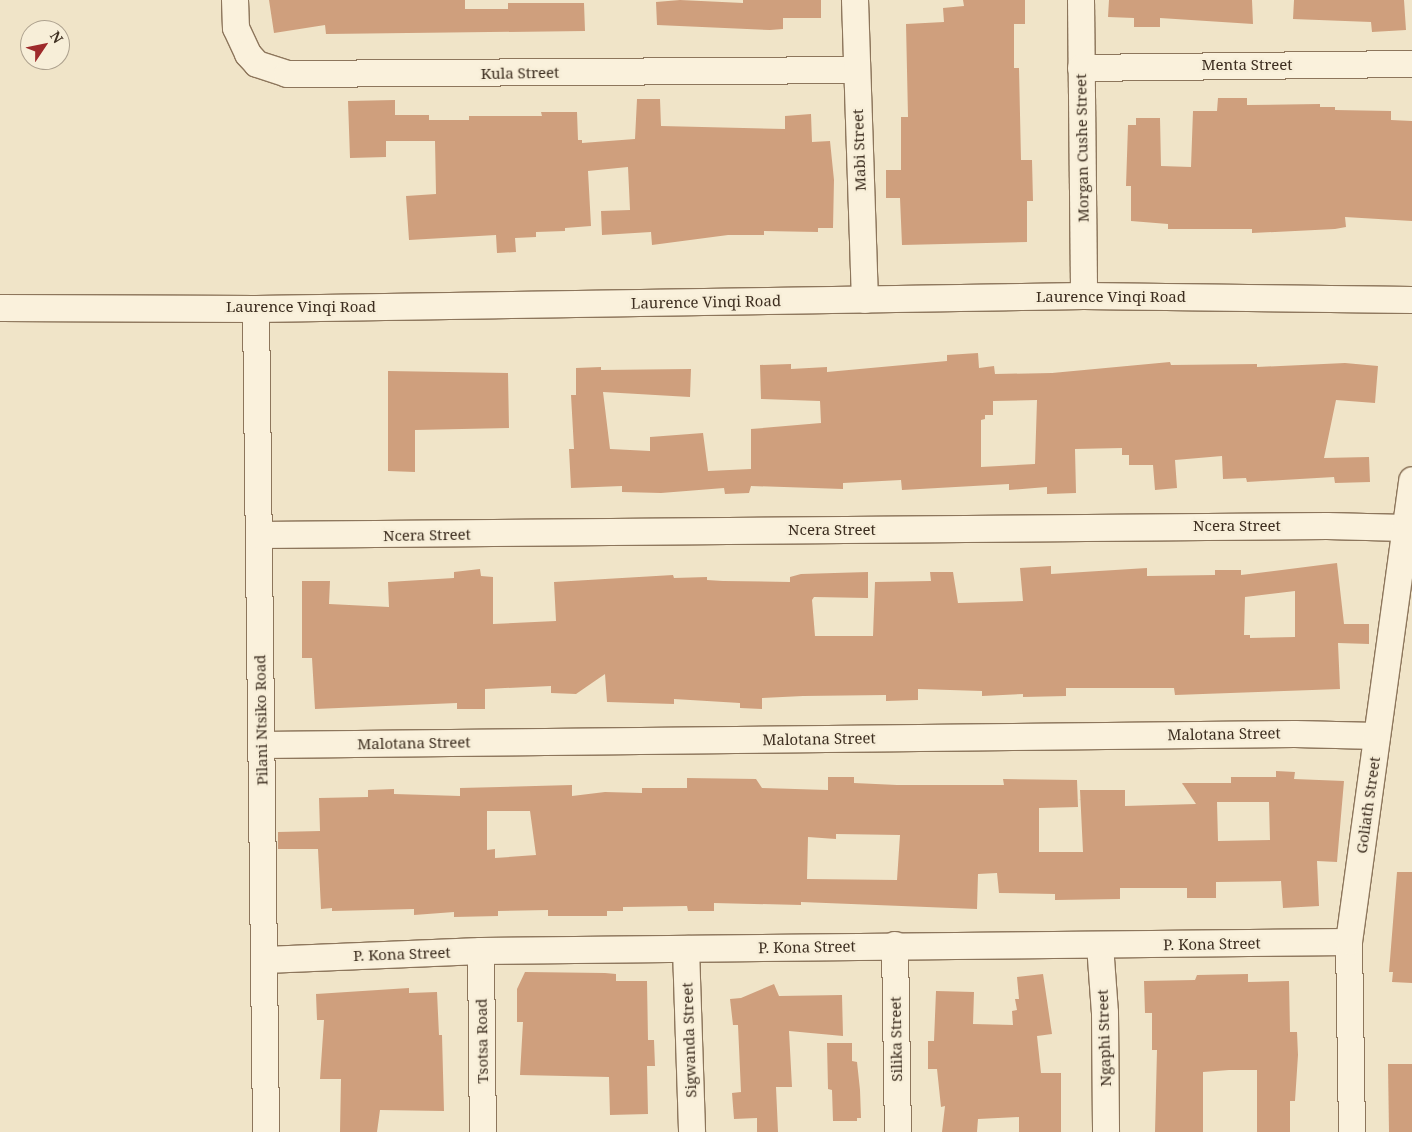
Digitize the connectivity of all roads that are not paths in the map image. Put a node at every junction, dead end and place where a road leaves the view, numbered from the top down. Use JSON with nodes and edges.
{"nodes":[{"id":1,"x":235,"y":0,"type":"edge"},
{"id":2,"x":855,"y":0,"type":"edge"},
{"id":3,"x":1081,"y":0,"type":"edge"},
{"id":4,"x":1412,"y":64,"type":"edge"},
{"id":5,"x":1081,"y":68,"type":"junction"},
{"id":6,"x":855,"y":70,"type":"junction"},
{"id":7,"x":1084,"y":296,"type":"junction"},
{"id":8,"x":865,"y":300,"type":"junction"},
{"id":9,"x":1412,"y":300,"type":"edge"},
{"id":10,"x":0,"y":308,"type":"edge"},
{"id":11,"x":256,"y":309,"type":"junction"},
{"id":12,"x":1412,"y":480,"type":"edge"},
{"id":13,"x":1406,"y":528,"type":"junction"},
{"id":14,"x":259,"y":535,"type":"junction"},
{"id":15,"x":1377,"y":736,"type":"junction"},
{"id":16,"x":261,"y":745,"type":"junction"},
{"id":17,"x":1349,"y":942,"type":"junction"},
{"id":18,"x":894,"y":945,"type":"junction"},
{"id":19,"x":1100,"y":945,"type":"junction"},
{"id":20,"x":686,"y":949,"type":"junction"},
{"id":21,"x":481,"y":950,"type":"junction"},
{"id":22,"x":265,"y":960,"type":"junction"},
{"id":23,"x":266,"y":1132,"type":"edge"},
{"id":24,"x":483,"y":1132,"type":"edge"},
{"id":25,"x":692,"y":1132,"type":"edge"},
{"id":26,"x":898,"y":1132,"type":"edge"},
{"id":27,"x":1106,"y":1132,"type":"edge"},
{"id":28,"x":1352,"y":1132,"type":"edge"}],
"edges":[{"from":1,"to":6,"type":"street","name":"Kula Street"},
{"from":2,"to":6,"type":"street","name":"Mabi Street"},
{"from":3,"to":5,"type":"street","name":"Morgan Cushe Street"},
{"from":4,"to":5,"type":"street","name":"Menta Street"},
{"from":5,"to":7,"type":"street","name":"Morgan Cushe Street"},
{"from":6,"to":8,"type":"street","name":"Mabi Street"},
{"from":7,"to":8,"type":"street","name":"Laurence Vinqi Road"},
{"from":7,"to":9,"type":"street","name":"Laurence Vinqi Road"},
{"from":8,"to":11,"type":"street","name":"Laurence Vinqi Road"},
{"from":10,"to":11,"type":"street","name":"Laurence Vinqi Road"},
{"from":11,"to":14,"type":"street","name":"Pilani Ntsiko Road"},
{"from":12,"to":13,"type":"street","name":"Goliath Street"},
{"from":13,"to":14,"type":"street","name":"Ncera Street"},
{"from":13,"to":15,"type":"street","name":"Goliath Street"},
{"from":14,"to":16,"type":"street","name":"Pilani Ntsiko Road"},
{"from":15,"to":16,"type":"street","name":"Malotana Street"},
{"from":15,"to":17,"type":"street","name":"Goliath Street"},
{"from":16,"to":22,"type":"street","name":"Pilani Ntsiko Road"},
{"from":17,"to":19,"type":"street","name":"P. Kona Street"},
{"from":17,"to":28,"type":"street","name":"Goliath Street"},
{"from":18,"to":19,"type":"street","name":"P. Kona Street"},
{"from":18,"to":20,"type":"street","name":"P. Kona Street"},
{"from":18,"to":26,"type":"street","name":"Silika Street"},
{"from":19,"to":27,"type":"street","name":"Ngaphi Street"},
{"from":20,"to":21,"type":"street","name":"P. Kona Street"},
{"from":20,"to":25,"type":"street","name":"Sigwanda Street"},
{"from":21,"to":22,"type":"street","name":"P. Kona Street"},
{"from":21,"to":24,"type":"street","name":"Tsotsa Road"},
{"from":22,"to":23,"type":"street","name":"Pilani Ntsiko Road"}]}
